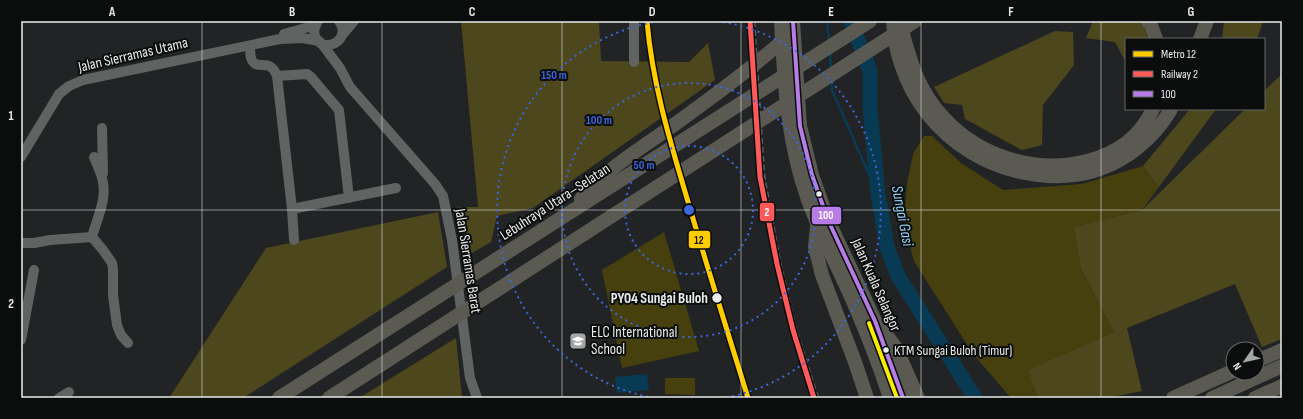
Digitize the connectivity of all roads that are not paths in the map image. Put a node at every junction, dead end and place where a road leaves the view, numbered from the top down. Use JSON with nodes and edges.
{"nodes":[{"id":1,"x":339,"y":21,"type":"edge"},
{"id":2,"x":354,"y":21,"type":"edge"},
{"id":3,"x":634,"y":21,"type":"edge"},
{"id":4,"x":781,"y":21,"type":"edge"},
{"id":5,"x":793,"y":21,"type":"edge"},
{"id":6,"x":802,"y":21,"type":"edge"},
{"id":7,"x":870,"y":21,"type":"edge"},
{"id":8,"x":893,"y":21,"type":"edge"},
{"id":9,"x":899,"y":21,"type":"edge"},
{"id":10,"x":915,"y":21,"type":"edge"},
{"id":11,"x":927,"y":21,"type":"edge"},
{"id":12,"x":1148,"y":21,"type":"edge"},
{"id":13,"x":1207,"y":21,"type":"edge"},
{"id":14,"x":317,"y":23,"type":"edge"},
{"id":15,"x":341,"y":38,"type":"junction"},
{"id":16,"x":1156,"y":38,"type":"edge"},
{"id":17,"x":1200,"y":38,"type":"edge"},
{"id":18,"x":265,"y":42,"type":"junction"},
{"id":19,"x":320,"y":43,"type":"junction"},
{"id":20,"x":250,"y":46,"type":"junction"},
{"id":21,"x":876,"y":46,"type":"junction"},
{"id":22,"x":634,"y":62,"type":"dead end"},
{"id":23,"x":340,"y":68,"type":"junction"},
{"id":24,"x":277,"y":76,"type":"junction"},
{"id":25,"x":1153,"y":110,"type":"edge"},
{"id":26,"x":1170,"y":110,"type":"edge"},
{"id":27,"x":102,"y":128,"type":"dead end"},
{"id":28,"x":21,"y":157,"type":"edge"},
{"id":29,"x":94,"y":157,"type":"dead end"},
{"id":30,"x":103,"y":179,"type":"junction"},
{"id":31,"x":396,"y":188,"type":"dead end"},
{"id":32,"x":349,"y":198,"type":"junction"},
{"id":33,"x":292,"y":210,"type":"junction"},
{"id":34,"x":571,"y":212,"type":"junction"},
{"id":35,"x":817,"y":225,"type":"junction"},
{"id":36,"x":92,"y":237,"type":"junction"},
{"id":37,"x":294,"y":240,"type":"dead end"},
{"id":38,"x":21,"y":243,"type":"edge"},
{"id":39,"x":34,"y":270,"type":"dead end"},
{"id":40,"x":875,"y":321,"type":"junction"},
{"id":41,"x":21,"y":340,"type":"edge"},
{"id":42,"x":128,"y":343,"type":"dead end"},
{"id":43,"x":1282,"y":350,"type":"edge"},
{"id":44,"x":1265,"y":357,"type":"edge"},
{"id":45,"x":1282,"y":366,"type":"edge"},
{"id":46,"x":1225,"y":375,"type":"edge"},
{"id":47,"x":1282,"y":386,"type":"edge"},
{"id":48,"x":69,"y":392,"type":"dead end"},
{"id":49,"x":59,"y":398,"type":"edge"},
{"id":50,"x":279,"y":398,"type":"edge"},
{"id":51,"x":329,"y":398,"type":"edge"},
{"id":52,"x":477,"y":398,"type":"edge"},
{"id":53,"x":866,"y":398,"type":"edge"},
{"id":54,"x":890,"y":398,"type":"edge"},
{"id":55,"x":903,"y":398,"type":"edge"},
{"id":56,"x":918,"y":398,"type":"edge"},
{"id":57,"x":1173,"y":398,"type":"edge"},
{"id":58,"x":1212,"y":398,"type":"edge"},
{"id":59,"x":1255,"y":398,"type":"edge"}],
"edges":[{"from":1,"to":15,"type":"street","name":"Jalan Sierramas Barat"},
{"from":2,"to":15,"type":"street"},
{"from":3,"to":22,"type":"street"},
{"from":4,"to":35,"type":"highway","name":"Jalan Kuala Selangor"},
{"from":5,"to":40,"type":"highway","name":"Jalan Kuala Selangor"},
{"from":6,"to":34,"type":"highway"},
{"from":7,"to":34,"type":"highway","name":"Lebuhraya Utara–Selatan"},
{"from":8,"to":26,"type":"highway"},
{"from":9,"to":25,"type":"highway"},
{"from":10,"to":21,"type":"highway"},
{"from":11,"to":21,"type":"highway"},
{"from":12,"to":16,"type":"highway"},
{"from":13,"to":17,"type":"highway"},
{"from":14,"to":18,"type":"street","name":"Jalan Sierramas Utama"},
{"from":14,"to":19,"type":"street"},
{"from":15,"to":19,"type":"street","name":"Jalan Sierramas Utama"},
{"from":15,"to":23,"type":"street","name":"Jalan Sierramas Barat"},
{"from":18,"to":19,"type":"street","name":"Jalan Sierramas Utama"},
{"from":18,"to":20,"type":"street","name":"Jalan Sierramas Utama"},
{"from":19,"to":23,"type":"street","name":"Jalan Sierramas Barat"},
{"from":20,"to":24,"type":"street"},
{"from":20,"to":28,"type":"street","name":"Jalan Sierramas Utama"},
{"from":21,"to":51,"type":"highway"},
{"from":23,"to":52,"type":"street","name":"Jalan Sierramas Barat"},
{"from":24,"to":32,"type":"street"},
{"from":24,"to":33,"type":"street"},
{"from":27,"to":30,"type":"street"},
{"from":29,"to":30,"type":"street"},
{"from":30,"to":36,"type":"street"},
{"from":31,"to":32,"type":"street"},
{"from":32,"to":33,"type":"street"},
{"from":33,"to":37,"type":"street"},
{"from":34,"to":50,"type":"highway","name":"Lebuhraya Utara–Selatan"},
{"from":35,"to":53,"type":"highway"},
{"from":35,"to":54,"type":"highway","name":"Jalan Kuala Selangor"},
{"from":36,"to":38,"type":"street"},
{"from":36,"to":42,"type":"street"},
{"from":39,"to":41,"type":"street"},
{"from":40,"to":55,"type":"highway","name":"Jalan Kuala Selangor"},
{"from":40,"to":56,"type":"highway"},
{"from":43,"to":44,"type":"highway"},
{"from":45,"to":58,"type":"highway"},
{"from":46,"to":57,"type":"highway"},
{"from":47,"to":59,"type":"highway"},
{"from":48,"to":49,"type":"street"}]}
